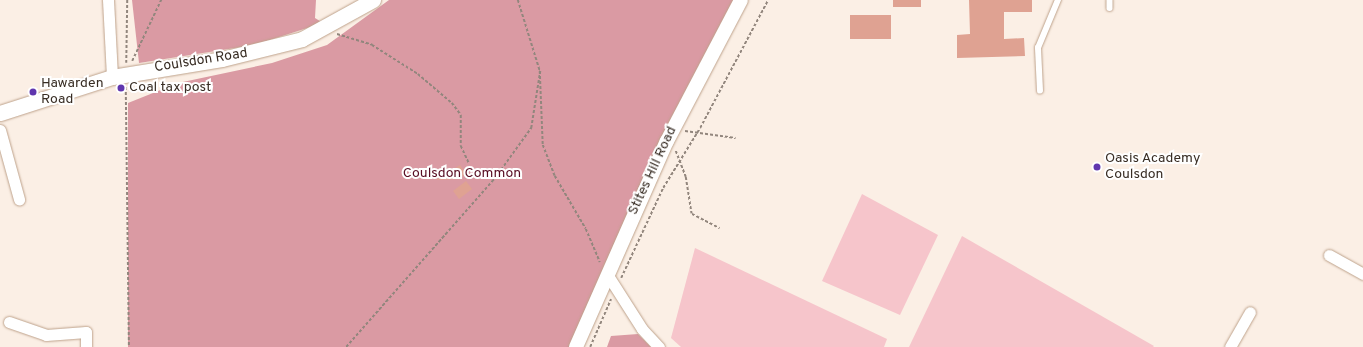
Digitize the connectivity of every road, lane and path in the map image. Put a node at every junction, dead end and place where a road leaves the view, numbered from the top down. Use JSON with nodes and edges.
{"nodes":[{"id":1,"x":108,"y":0,"type":"edge"},
{"id":2,"x":127,"y":0,"type":"edge"},
{"id":3,"x":161,"y":0,"type":"edge"},
{"id":4,"x":373,"y":0,"type":"edge"},
{"id":5,"x":518,"y":0,"type":"edge"},
{"id":6,"x":741,"y":0,"type":"edge"},
{"id":7,"x":768,"y":0,"type":"edge"},
{"id":8,"x":1058,"y":0,"type":"edge"},
{"id":9,"x":1110,"y":0,"type":"edge"},
{"id":10,"x":1110,"y":8,"type":"dead end"},
{"id":11,"x":328,"y":27,"type":"junction"},
{"id":12,"x":540,"y":71,"type":"junction"},
{"id":13,"x":119,"y":76,"type":"junction"},
{"id":14,"x":1040,"y":91,"type":"dead end"},
{"id":15,"x":0,"y":113,"type":"edge"},
{"id":16,"x":674,"y":126,"type":"junction"},
{"id":17,"x":0,"y":130,"type":"edge"},
{"id":18,"x":697,"y":133,"type":"junction"},
{"id":19,"x":736,"y":138,"type":"dead end"},
{"id":20,"x":667,"y":141,"type":"junction"},
{"id":21,"x":680,"y":161,"type":"junction"},
{"id":22,"x":468,"y":163,"type":"dead end"},
{"id":23,"x":19,"y":199,"type":"dead end"},
{"id":24,"x":720,"y":228,"type":"dead end"},
{"id":25,"x":1329,"y":255,"type":"dead end"},
{"id":26,"x":607,"y":274,"type":"junction"},
{"id":27,"x":1363,"y":274,"type":"edge"},
{"id":28,"x":616,"y":288,"type":"junction"},
{"id":29,"x":1250,"y":312,"type":"dead end"},
{"id":30,"x":9,"y":322,"type":"dead end"},
{"id":31,"x":86,"y":347,"type":"edge"},
{"id":32,"x":129,"y":347,"type":"edge"},
{"id":33,"x":346,"y":347,"type":"edge"},
{"id":34,"x":576,"y":347,"type":"edge"},
{"id":35,"x":590,"y":347,"type":"edge"},
{"id":36,"x":659,"y":347,"type":"edge"},
{"id":37,"x":1230,"y":347,"type":"edge"}],
"edges":[{"from":1,"to":13,"type":"street"},
{"from":2,"to":13,"type":"path"},
{"from":3,"to":13,"type":"path"},
{"from":4,"to":11,"type":"main road","name":"Coulsdon Road"},
{"from":5,"to":12,"type":"path"},
{"from":6,"to":16,"type":"street","name":"Stites Hill Road"},
{"from":7,"to":18,"type":"path"},
{"from":8,"to":14,"type":"lane"},
{"from":9,"to":10,"type":"lane"},
{"from":11,"to":13,"type":"main road","name":"Coulsdon Road"},
{"from":11,"to":22,"type":"path"},
{"from":12,"to":26,"type":"path"},
{"from":12,"to":33,"type":"path"},
{"from":13,"to":15,"type":"main road","name":"Coulsdon Road"},
{"from":13,"to":32,"type":"path"},
{"from":16,"to":18,"type":"path"},
{"from":16,"to":20,"type":"street","name":"Stites Hill Road"},
{"from":17,"to":23,"type":"street"},
{"from":18,"to":19,"type":"path"},
{"from":18,"to":21,"type":"path"},
{"from":20,"to":21,"type":"path"},
{"from":20,"to":26,"type":"street","name":"Stites Hill Road"},
{"from":21,"to":24,"type":"path"},
{"from":21,"to":28,"type":"path"},
{"from":25,"to":27,"type":"street"},
{"from":26,"to":28,"type":"street"},
{"from":26,"to":34,"type":"street","name":"Stites Hill Road"},
{"from":28,"to":35,"type":"path"},
{"from":28,"to":36,"type":"street"},
{"from":29,"to":37,"type":"street"},
{"from":30,"to":31,"type":"street"}]}
